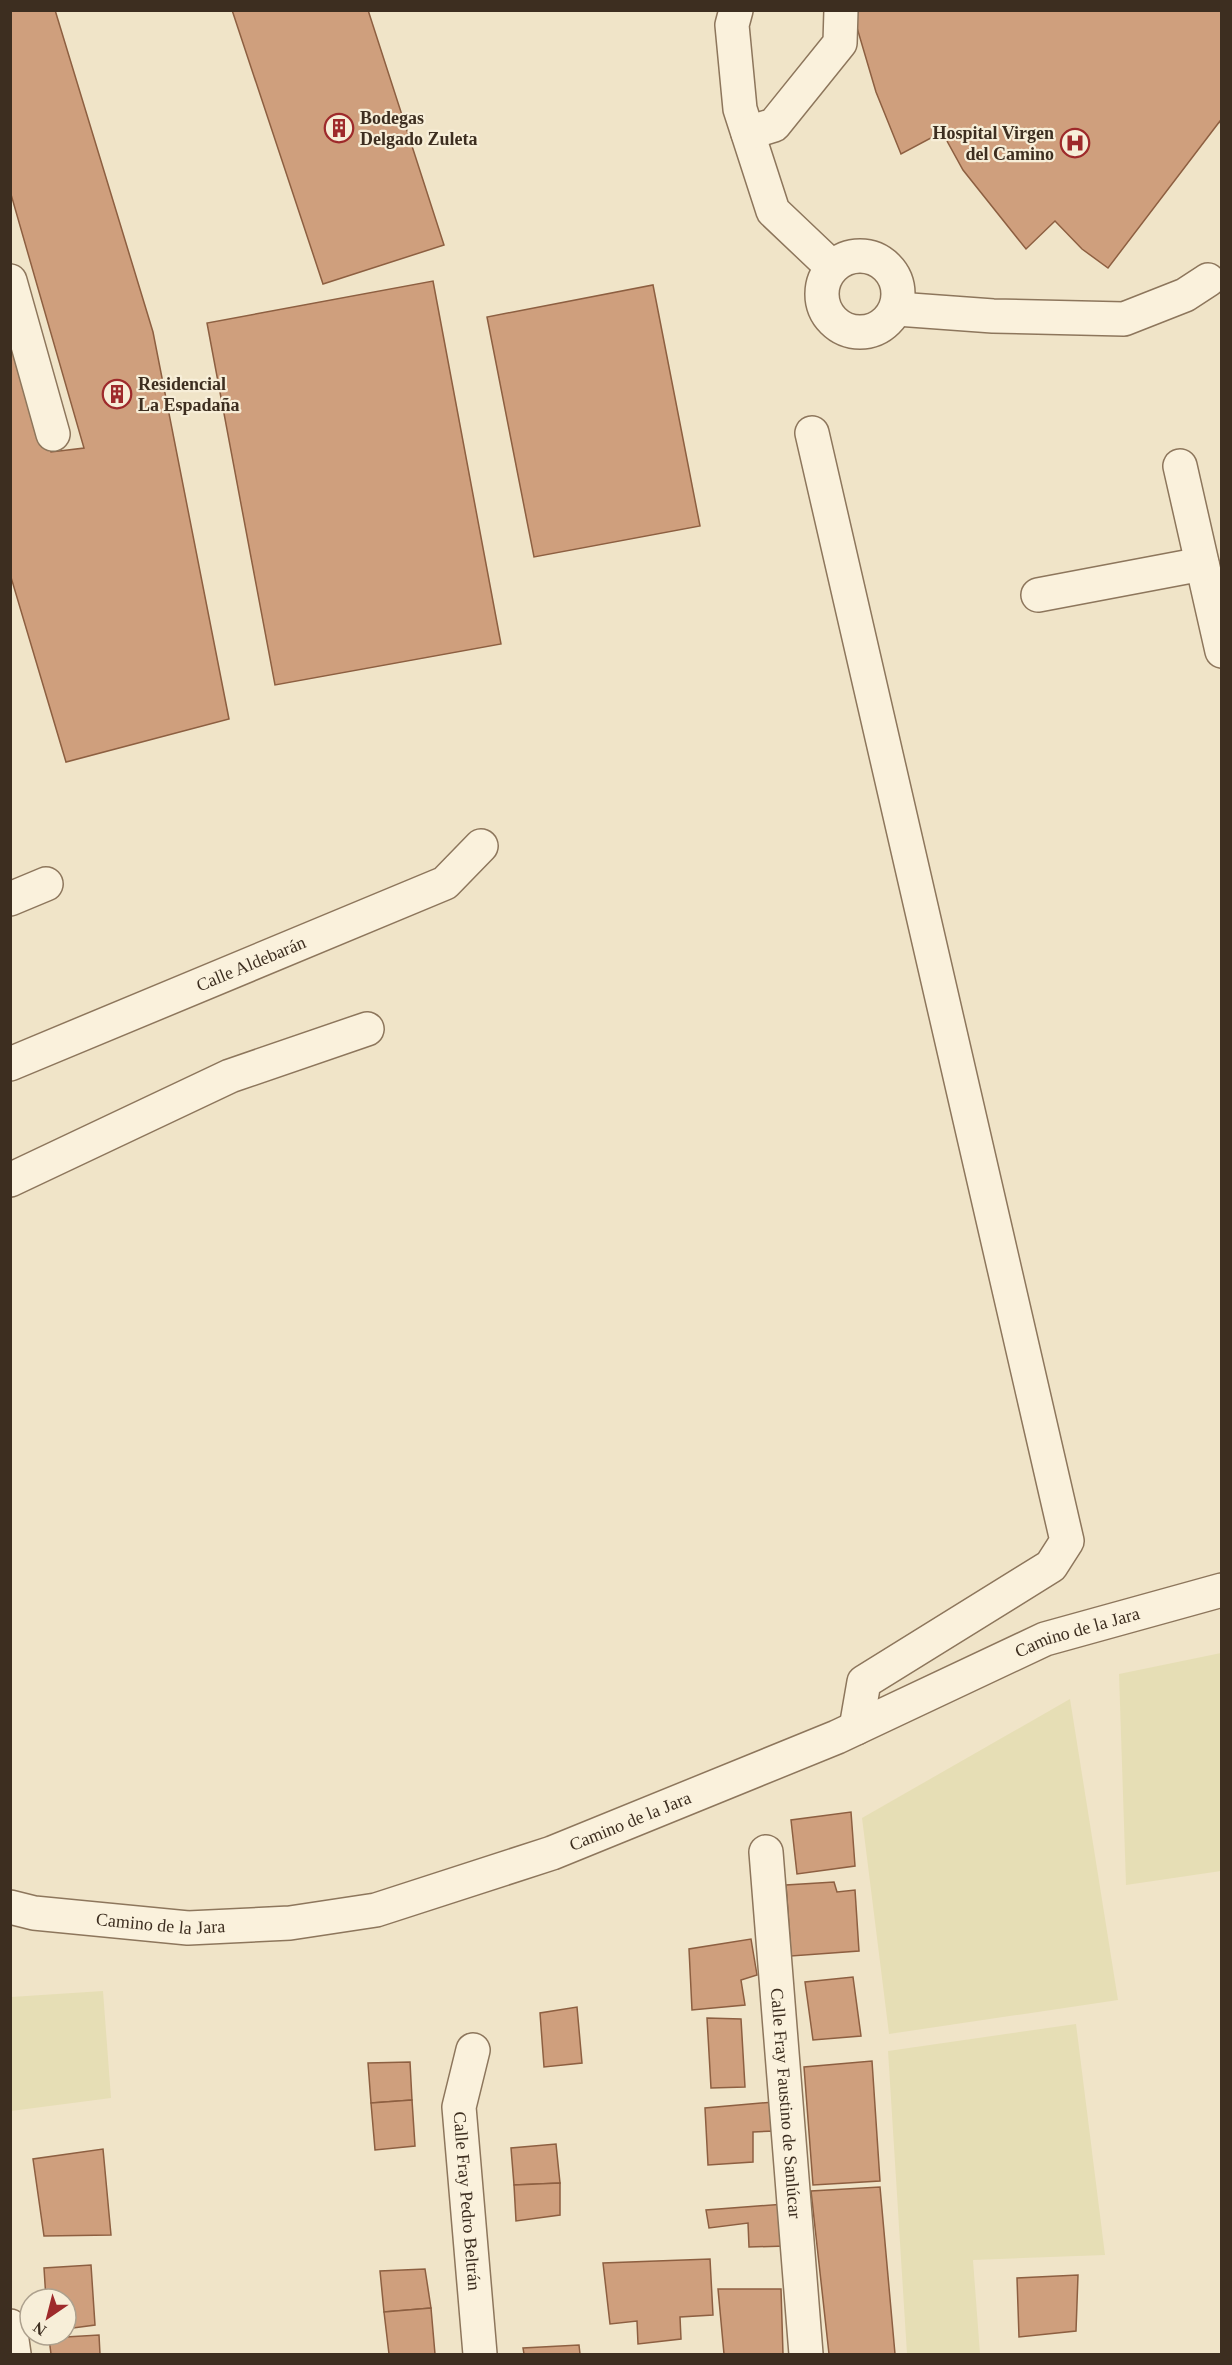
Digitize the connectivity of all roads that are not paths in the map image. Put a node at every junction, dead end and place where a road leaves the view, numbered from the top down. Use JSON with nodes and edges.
{"nodes":[{"id":1,"x":736,"y":10,"type":"edge"},
{"id":2,"x":841,"y":10,"type":"edge"},
{"id":3,"x":748,"y":133,"type":"junction"},
{"id":4,"x":832,"y":267,"type":"junction"},
{"id":5,"x":1208,"y":280,"type":"dead end"},
{"id":6,"x":10,"y":281,"type":"edge"},
{"id":7,"x":897,"y":309,"type":"junction"},
{"id":8,"x":812,"y":433,"type":"dead end"},
{"id":9,"x":53,"y":434,"type":"dead end"},
{"id":10,"x":1180,"y":466,"type":"dead end"},
{"id":11,"x":1202,"y":564,"type":"junction"},
{"id":12,"x":1038,"y":595,"type":"dead end"},
{"id":13,"x":1221,"y":651,"type":"edge"},
{"id":14,"x":481,"y":846,"type":"dead end"},
{"id":15,"x":46,"y":884,"type":"dead end"},
{"id":16,"x":10,"y":899,"type":"edge"},
{"id":17,"x":367,"y":1029,"type":"dead end"},
{"id":18,"x":10,"y":1064,"type":"edge"},
{"id":19,"x":10,"y":1180,"type":"edge"},
{"id":20,"x":1221,"y":1590,"type":"edge"},
{"id":21,"x":856,"y":1728,"type":"junction"},
{"id":22,"x":766,"y":1852,"type":"dead end"},
{"id":23,"x":10,"y":1906,"type":"edge"},
{"id":24,"x":473,"y":2050,"type":"dead end"},
{"id":25,"x":10,"y":2326,"type":"edge"},
{"id":26,"x":14,"y":2355,"type":"edge"},
{"id":27,"x":480,"y":2355,"type":"edge"},
{"id":28,"x":806,"y":2355,"type":"edge"}],
"edges":[{"from":1,"to":3,"type":"street"},
{"from":2,"to":3,"type":"street"},
{"from":3,"to":4,"type":"street"},
{"from":4,"to":7,"type":"street"},
{"from":4,"to":7,"type":"street"},
{"from":5,"to":7,"type":"street"},
{"from":6,"to":9,"type":"street"},
{"from":8,"to":21,"type":"street"},
{"from":10,"to":11,"type":"street"},
{"from":11,"to":12,"type":"street"},
{"from":11,"to":13,"type":"street"},
{"from":14,"to":18,"type":"street","name":"Calle Aldebarán"},
{"from":15,"to":16,"type":"street"},
{"from":17,"to":19,"type":"street"},
{"from":20,"to":21,"type":"street","name":"Camino de la Jara"},
{"from":21,"to":23,"type":"street","name":"Camino de la Jara"},
{"from":22,"to":28,"type":"street","name":"Calle Fray Faustino de Sanlúcar"},
{"from":24,"to":27,"type":"street","name":"Calle Fray Pedro Beltrán"},
{"from":25,"to":26,"type":"street"}]}
